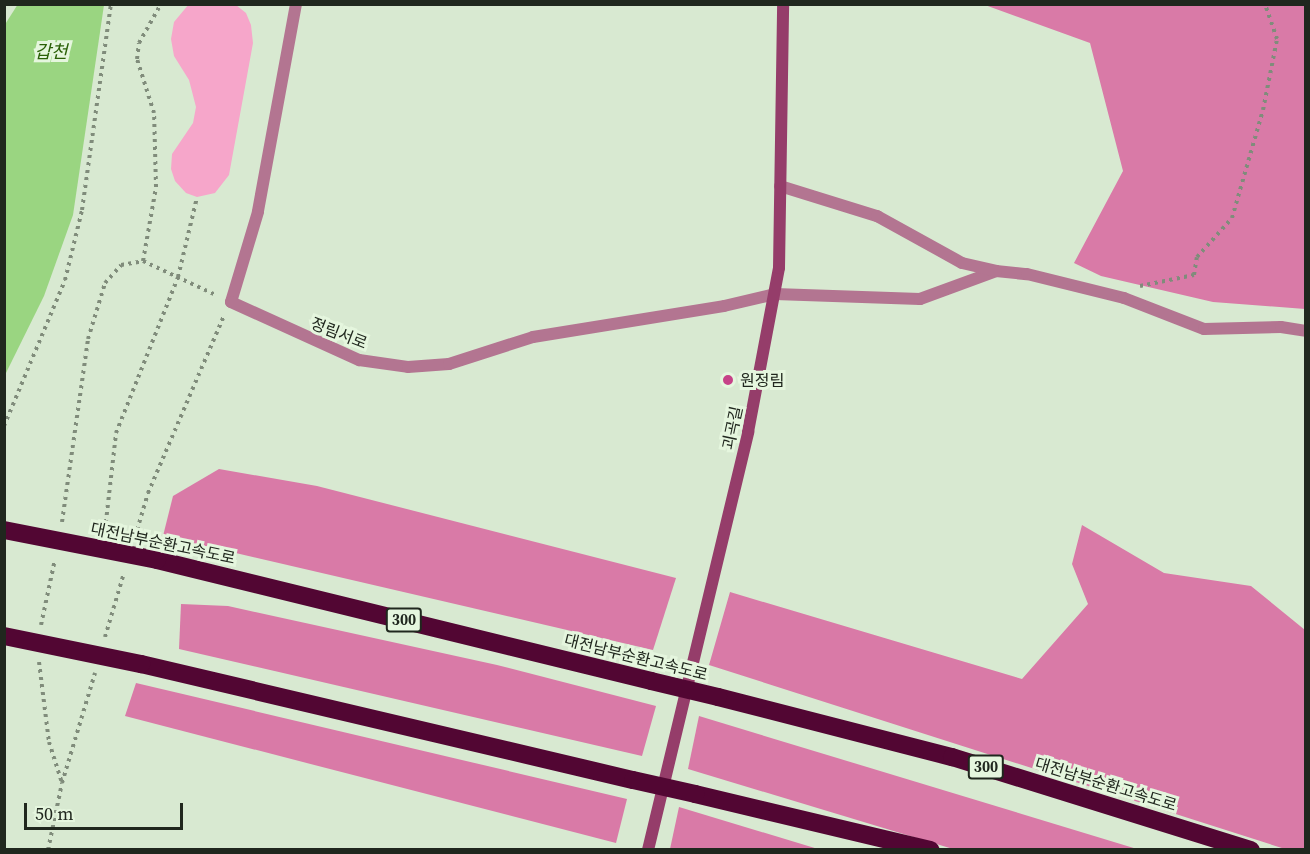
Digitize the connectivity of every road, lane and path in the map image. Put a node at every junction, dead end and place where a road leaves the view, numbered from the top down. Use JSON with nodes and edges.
{"nodes":[{"id":1,"x":111,"y":4,"type":"edge"},
{"id":2,"x":161,"y":4,"type":"edge"},
{"id":3,"x":296,"y":4,"type":"edge"},
{"id":4,"x":783,"y":4,"type":"edge"},
{"id":5,"x":1265,"y":4,"type":"edge"},
{"id":6,"x":780,"y":186,"type":"junction"},
{"id":7,"x":197,"y":197,"type":"dead end"},
{"id":8,"x":143,"y":261,"type":"junction"},
{"id":9,"x":996,"y":271,"type":"junction"},
{"id":10,"x":178,"y":277,"type":"junction"},
{"id":11,"x":775,"y":294,"type":"junction"},
{"id":12,"x":1124,"y":298,"type":"junction"},
{"id":13,"x":231,"y":302,"type":"junction"},
{"id":14,"x":1305,"y":331,"type":"edge"},
{"id":15,"x":4,"y":426,"type":"edge"},
{"id":16,"x":4,"y":530,"type":"edge"},
{"id":17,"x":105,"y":530,"type":"dead end"},
{"id":18,"x":61,"y":531,"type":"dead end"},
{"id":19,"x":56,"y":555,"type":"dead end"},
{"id":20,"x":4,"y":636,"type":"edge"},
{"id":21,"x":39,"y":636,"type":"dead end"},
{"id":22,"x":38,"y":659,"type":"dead end"},
{"id":23,"x":62,"y":783,"type":"dead end"},
{"id":24,"x":648,"y":849,"type":"edge"},
{"id":25,"x":930,"y":849,"type":"edge"},
{"id":26,"x":1251,"y":849,"type":"edge"}],
"edges":[{"from":1,"to":15,"type":"path"},
{"from":2,"to":8,"type":"path"},
{"from":3,"to":13,"type":"street"},
{"from":4,"to":6,"type":"street","name":"괴곡길"},
{"from":5,"to":12,"type":"path"},
{"from":6,"to":9,"type":"street"},
{"from":6,"to":11,"type":"street","name":"괴곡길"},
{"from":7,"to":10,"type":"path"},
{"from":8,"to":10,"type":"path"},
{"from":8,"to":18,"type":"path"},
{"from":9,"to":11,"type":"street","name":"정림서로"},
{"from":9,"to":12,"type":"street"},
{"from":10,"to":13,"type":"path"},
{"from":10,"to":17,"type":"path"},
{"from":11,"to":13,"type":"street","name":"정림서로"},
{"from":11,"to":24,"type":"street","name":"괴곡길"},
{"from":12,"to":14,"type":"street"},
{"from":16,"to":26,"type":"highway","name":"대전남부순환고속도로","number":"300","bridge":true},
{"from":19,"to":21,"type":"path"},
{"from":20,"to":25,"type":"highway","bridge":true},
{"from":22,"to":23,"type":"path"}]}
